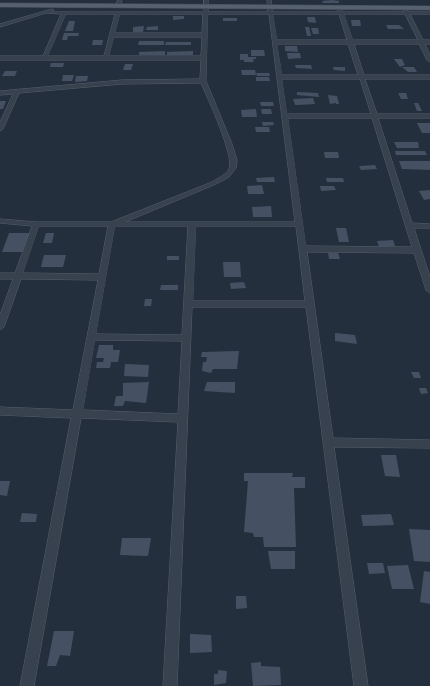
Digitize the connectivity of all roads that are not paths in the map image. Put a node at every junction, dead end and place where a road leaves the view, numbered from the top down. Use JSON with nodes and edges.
{"nodes":[{"id":1,"x":0,"y":5,"type":"edge"},
{"id":2,"x":119,"y":6,"type":"edge"},
{"id":3,"x":206,"y":6,"type":"edge"},
{"id":4,"x":270,"y":7,"type":"edge"},
{"id":5,"x":430,"y":8,"type":"edge"},
{"id":6,"x":62,"y":9,"type":"junction"},
{"id":7,"x":340,"y":10,"type":"junction"},
{"id":8,"x":406,"y":11,"type":"junction"},
{"id":9,"x":430,"y":13,"type":"edge"},
{"id":10,"x":0,"y":26,"type":"edge"},
{"id":11,"x":112,"y":35,"type":"junction"},
{"id":12,"x":204,"y":35,"type":"junction"},
{"id":13,"x":275,"y":42,"type":"junction"},
{"id":14,"x":350,"y":42,"type":"junction"},
{"id":15,"x":421,"y":42,"type":"junction"},
{"id":16,"x":430,"y":42,"type":"edge"},
{"id":17,"x":0,"y":58,"type":"edge"},
{"id":18,"x":45,"y":58,"type":"junction"},
{"id":19,"x":106,"y":58,"type":"junction"},
{"id":20,"x":204,"y":58,"type":"junction"},
{"id":21,"x":430,"y":60,"type":"edge"},
{"id":22,"x":279,"y":77,"type":"junction"},
{"id":23,"x":362,"y":77,"type":"junction"},
{"id":24,"x":430,"y":77,"type":"edge"},
{"id":25,"x":202,"y":81,"type":"junction"},
{"id":26,"x":0,"y":93,"type":"edge"},
{"id":27,"x":16,"y":93,"type":"junction"},
{"id":28,"x":0,"y":112,"type":"edge"},
{"id":29,"x":8,"y":112,"type":"junction"},
{"id":30,"x":284,"y":116,"type":"junction"},
{"id":31,"x":374,"y":116,"type":"junction"},
{"id":32,"x":430,"y":116,"type":"edge"},
{"id":33,"x":0,"y":129,"type":"edge"},
{"id":34,"x":0,"y":221,"type":"edge"},
{"id":35,"x":36,"y":224,"type":"junction"},
{"id":36,"x":112,"y":224,"type":"junction"},
{"id":37,"x":192,"y":224,"type":"junction"},
{"id":38,"x":299,"y":224,"type":"junction"},
{"id":39,"x":410,"y":226,"type":"junction"},
{"id":40,"x":430,"y":226,"type":"edge"},
{"id":41,"x":302,"y":249,"type":"junction"},
{"id":42,"x":417,"y":250,"type":"junction"},
{"id":43,"x":0,"y":276,"type":"edge"},
{"id":44,"x":17,"y":276,"type":"junction"},
{"id":45,"x":103,"y":277,"type":"junction"},
{"id":46,"x":430,"y":290,"type":"edge"},
{"id":47,"x":188,"y":304,"type":"junction"},
{"id":48,"x":310,"y":304,"type":"junction"},
{"id":49,"x":0,"y":328,"type":"edge"},
{"id":50,"x":92,"y":337,"type":"junction"},
{"id":51,"x":186,"y":338,"type":"junction"},
{"id":52,"x":0,"y":411,"type":"edge"},
{"id":53,"x":77,"y":414,"type":"junction"},
{"id":54,"x":183,"y":418,"type":"junction"},
{"id":55,"x":328,"y":442,"type":"junction"},
{"id":56,"x":430,"y":444,"type":"edge"},
{"id":57,"x":27,"y":686,"type":"edge"},
{"id":58,"x":170,"y":686,"type":"edge"},
{"id":59,"x":361,"y":686,"type":"edge"}],
"edges":[{"from":1,"to":6,"type":"main road"},
{"from":2,"to":3,"type":"main road"},
{"from":2,"to":6,"type":"main road"},
{"from":2,"to":11,"type":"street"},
{"from":3,"to":4,"type":"main road"},
{"from":3,"to":12,"type":"street"},
{"from":4,"to":7,"type":"main road"},
{"from":4,"to":13,"type":"street"},
{"from":5,"to":8,"type":"main road"},
{"from":6,"to":10,"type":"street"},
{"from":6,"to":18,"type":"street"},
{"from":7,"to":8,"type":"main road"},
{"from":7,"to":14,"type":"street"},
{"from":8,"to":9,"type":"street"},
{"from":8,"to":15,"type":"street"},
{"from":11,"to":12,"type":"street"},
{"from":11,"to":19,"type":"street"},
{"from":12,"to":20,"type":"street"},
{"from":13,"to":14,"type":"street"},
{"from":13,"to":22,"type":"street"},
{"from":14,"to":15,"type":"street"},
{"from":14,"to":23,"type":"street"},
{"from":15,"to":16,"type":"street"},
{"from":15,"to":21,"type":"street"},
{"from":17,"to":18,"type":"street"},
{"from":18,"to":19,"type":"street"},
{"from":19,"to":20,"type":"street"},
{"from":20,"to":25,"type":"street"},
{"from":22,"to":23,"type":"street"},
{"from":22,"to":30,"type":"street"},
{"from":23,"to":24,"type":"street"},
{"from":23,"to":31,"type":"street"},
{"from":25,"to":27,"type":"street"},
{"from":25,"to":36,"type":"street"},
{"from":26,"to":27,"type":"street"},
{"from":27,"to":29,"type":"street"},
{"from":28,"to":29,"type":"street"},
{"from":29,"to":33,"type":"street"},
{"from":30,"to":31,"type":"street"},
{"from":30,"to":38,"type":"street"},
{"from":31,"to":32,"type":"street"},
{"from":31,"to":39,"type":"street"},
{"from":34,"to":35,"type":"street"},
{"from":35,"to":36,"type":"street"},
{"from":35,"to":44,"type":"street"},
{"from":36,"to":37,"type":"street"},
{"from":36,"to":45,"type":"street"},
{"from":37,"to":38,"type":"street"},
{"from":37,"to":47,"type":"street"},
{"from":38,"to":41,"type":"street"},
{"from":39,"to":40,"type":"street"},
{"from":39,"to":42,"type":"street"},
{"from":41,"to":42,"type":"street"},
{"from":41,"to":48,"type":"street"},
{"from":42,"to":46,"type":"street"},
{"from":43,"to":44,"type":"street"},
{"from":44,"to":45,"type":"street"},
{"from":44,"to":49,"type":"street"},
{"from":45,"to":50,"type":"street"},
{"from":47,"to":48,"type":"street"},
{"from":47,"to":51,"type":"street"},
{"from":48,"to":55,"type":"street"},
{"from":50,"to":51,"type":"street"},
{"from":50,"to":53,"type":"street"},
{"from":51,"to":54,"type":"street"},
{"from":52,"to":53,"type":"street"},
{"from":53,"to":54,"type":"street"},
{"from":53,"to":57,"type":"street"},
{"from":54,"to":58,"type":"street"},
{"from":55,"to":56,"type":"street"},
{"from":55,"to":59,"type":"street"}]}
